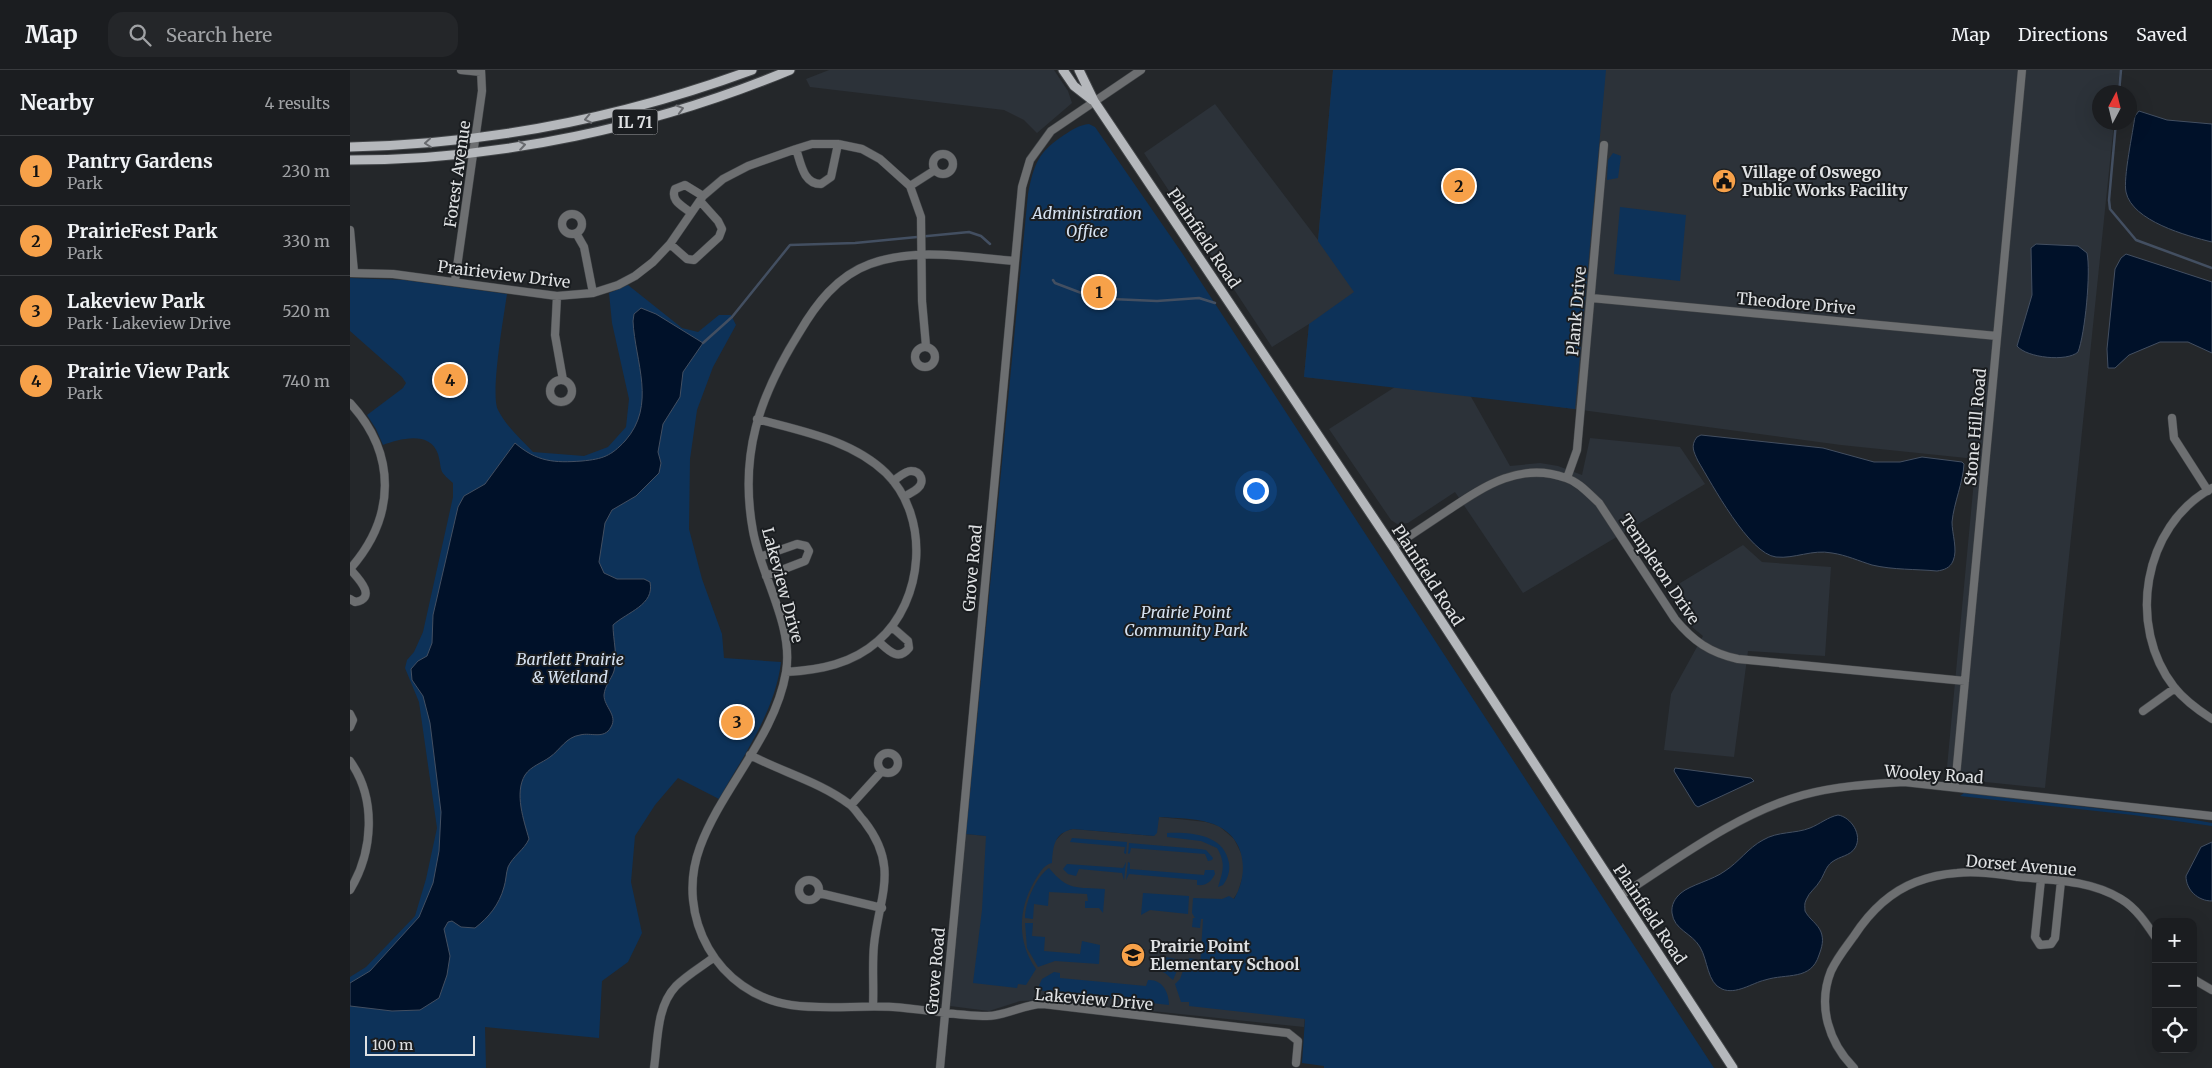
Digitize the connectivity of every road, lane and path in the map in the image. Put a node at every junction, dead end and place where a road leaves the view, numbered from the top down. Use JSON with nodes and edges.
{"nodes":[{"id":1,"x":461,"y":70,"type":"edge"},
{"id":2,"x":752,"y":70,"type":"edge"},
{"id":3,"x":790,"y":70,"type":"edge"},
{"id":4,"x":1063,"y":70,"type":"edge"},
{"id":5,"x":1079,"y":70,"type":"edge"},
{"id":6,"x":1141,"y":70,"type":"edge"},
{"id":7,"x":2022,"y":70,"type":"edge"},
{"id":8,"x":481,"y":71,"type":"edge"},
{"id":9,"x":1094,"y":101,"type":"junction"},
{"id":10,"x":476,"y":138,"type":"junction"},
{"id":11,"x":838,"y":144,"type":"junction"},
{"id":12,"x":1604,"y":145,"type":"dead end"},
{"id":13,"x":350,"y":147,"type":"edge"},
{"id":14,"x":796,"y":149,"type":"junction"},
{"id":15,"x":474,"y":152,"type":"junction"},
{"id":16,"x":350,"y":160,"type":"edge"},
{"id":17,"x":935,"y":170,"type":"dead end"},
{"id":18,"x":910,"y":186,"type":"junction"},
{"id":19,"x":702,"y":199,"type":"junction"},
{"id":20,"x":692,"y":213,"type":"junction"},
{"id":21,"x":350,"y":230,"type":"edge"},
{"id":22,"x":576,"y":234,"type":"dead end"},
{"id":23,"x":670,"y":244,"type":"junction"},
{"id":24,"x":923,"y":253,"type":"junction"},
{"id":25,"x":1014,"y":261,"type":"junction"},
{"id":26,"x":352,"y":272,"type":"edge"},
{"id":27,"x":455,"y":281,"type":"junction"},
{"id":28,"x":593,"y":293,"type":"junction"},
{"id":29,"x":557,"y":296,"type":"junction"},
{"id":30,"x":1591,"y":298,"type":"junction"},
{"id":31,"x":1997,"y":336,"type":"junction"},
{"id":32,"x":926,"y":346,"type":"dead end"},
{"id":33,"x":563,"y":380,"type":"dead end"},
{"id":34,"x":350,"y":403,"type":"edge"},
{"id":35,"x":2172,"y":418,"type":"dead end"},
{"id":36,"x":757,"y":419,"type":"junction"},
{"id":37,"x":1567,"y":478,"type":"junction"},
{"id":38,"x":893,"y":481,"type":"junction"},
{"id":39,"x":2210,"y":490,"type":"edge"},
{"id":40,"x":904,"y":497,"type":"junction"},
{"id":41,"x":1393,"y":548,"type":"junction"},
{"id":42,"x":760,"y":557,"type":"junction"},
{"id":43,"x":350,"y":569,"type":"edge"},
{"id":44,"x":766,"y":576,"type":"junction"},
{"id":45,"x":350,"y":599,"type":"edge"},
{"id":46,"x":892,"y":627,"type":"junction"},
{"id":47,"x":878,"y":641,"type":"junction"},
{"id":48,"x":786,"y":672,"type":"junction"},
{"id":49,"x":1965,"y":681,"type":"junction"},
{"id":50,"x":2175,"y":688,"type":"junction"},
{"id":51,"x":2143,"y":711,"type":"dead end"},
{"id":52,"x":350,"y":714,"type":"edge"},
{"id":53,"x":2212,"y":719,"type":"edge"},
{"id":54,"x":350,"y":727,"type":"edge"},
{"id":55,"x":750,"y":755,"type":"junction"},
{"id":56,"x":350,"y":761,"type":"edge"},
{"id":57,"x":881,"y":772,"type":"dead end"},
{"id":58,"x":1954,"y":787,"type":"junction"},
{"id":59,"x":850,"y":805,"type":"junction"},
{"id":60,"x":2212,"y":816,"type":"edge"},
{"id":61,"x":2041,"y":879,"type":"junction"},
{"id":62,"x":2061,"y":882,"type":"junction"},
{"id":63,"x":350,"y":890,"type":"edge"},
{"id":64,"x":819,"y":893,"type":"dead end"},
{"id":65,"x":1620,"y":896,"type":"junction"},
{"id":66,"x":882,"y":908,"type":"junction"},
{"id":67,"x":2152,"y":932,"type":"edge"},
{"id":68,"x":713,"y":958,"type":"junction"},
{"id":69,"x":2197,"y":981,"type":"edge"},
{"id":70,"x":2212,"y":990,"type":"edge"},
{"id":71,"x":873,"y":1006,"type":"junction"},
{"id":72,"x":945,"y":1011,"type":"junction"},
{"id":73,"x":1296,"y":1063,"type":"dead end"},
{"id":74,"x":654,"y":1068,"type":"edge"},
{"id":75,"x":940,"y":1068,"type":"edge"},
{"id":76,"x":1732,"y":1068,"type":"edge"},
{"id":77,"x":1854,"y":1068,"type":"edge"}],
"edges":[{"from":1,"to":8,"type":"street"},
{"from":2,"to":10,"type":"main road","number":"IL 71","one_way":true},
{"from":15,"to":3,"type":"main road","number":"IL 71","one_way":true},
{"from":4,"to":9,"type":"main road","name":"Plainfield Road"},
{"from":5,"to":9,"type":"main road","name":"Plainfield Road"},
{"from":6,"to":9,"type":"street","name":"Grove Road"},
{"from":7,"to":31,"type":"street","name":"Stone Hill Road"},
{"from":8,"to":10,"type":"street","name":"Forest Avenue"},
{"from":9,"to":25,"type":"street","name":"Grove Road"},
{"from":9,"to":41,"type":"main road","name":"Plainfield Road"},
{"from":10,"to":13,"type":"main road","number":"IL 71","one_way":true},
{"from":10,"to":15,"type":"street","name":"Forest Avenue"},
{"from":11,"to":14,"type":"street","name":"Prairieview Drive"},
{"from":11,"to":14,"type":"street"},
{"from":11,"to":18,"type":"street","name":"Prairieview Drive"},
{"from":12,"to":30,"type":"street","name":"Plank Drive"},
{"from":14,"to":19,"type":"street","name":"Prairieview Drive"},
{"from":15,"to":16,"type":"main road","number":"IL 71"},
{"from":15,"to":27,"type":"street","name":"Forest Avenue"},
{"from":17,"to":18,"type":"street"},
{"from":18,"to":24,"type":"street","name":"Prairieview Drive"},
{"from":19,"to":20,"type":"street","name":"Prairieview Drive"},
{"from":19,"to":20,"type":"street"},
{"from":19,"to":23,"type":"street"},
{"from":20,"to":23,"type":"street","name":"Prairieview Drive"},
{"from":21,"to":26,"type":"street"},
{"from":22,"to":28,"type":"street"},
{"from":23,"to":28,"type":"street","name":"Prairieview Drive"},
{"from":24,"to":25,"type":"street","name":"Lakeview Drive"},
{"from":24,"to":32,"type":"street","name":"Prairieview Drive"},
{"from":24,"to":36,"type":"street","name":"Lakeview Drive"},
{"from":25,"to":72,"type":"street","name":"Grove Road"},
{"from":26,"to":27,"type":"street","name":"Prairieview Drive"},
{"from":27,"to":29,"type":"street","name":"Prairieview Drive"},
{"from":28,"to":29,"type":"street","name":"Prairieview Drive"},
{"from":29,"to":33,"type":"street"},
{"from":30,"to":31,"type":"street","name":"Theodore Drive"},
{"from":30,"to":37,"type":"street","name":"Plank Drive"},
{"from":31,"to":49,"type":"street","name":"Stone Hill Road"},
{"from":34,"to":43,"type":"street"},
{"from":35,"to":39,"type":"street"},
{"from":36,"to":38,"type":"street"},
{"from":36,"to":42,"type":"street","name":"Lakeview Drive"},
{"from":37,"to":41,"type":"street","name":"Templeton Drive"},
{"from":37,"to":49,"type":"street","name":"Templeton Drive"},
{"from":38,"to":40,"type":"street"},
{"from":38,"to":40,"type":"street"},
{"from":39,"to":50,"type":"street"},
{"from":40,"to":46,"type":"street"},
{"from":41,"to":65,"type":"main road","name":"Plainfield Road"},
{"from":42,"to":44,"type":"street","name":"Lakeview Drive"},
{"from":42,"to":44,"type":"street"},
{"from":43,"to":45,"type":"street"},
{"from":44,"to":48,"type":"street","name":"Lakeview Drive"},
{"from":46,"to":47,"type":"street"},
{"from":46,"to":47,"type":"street"},
{"from":47,"to":48,"type":"street"},
{"from":48,"to":55,"type":"street","name":"Lakeview Drive"},
{"from":49,"to":58,"type":"street","name":"Stone Hill Road"},
{"from":50,"to":51,"type":"street"},
{"from":50,"to":53,"type":"street"},
{"from":52,"to":54,"type":"street"},
{"from":55,"to":59,"type":"street"},
{"from":55,"to":68,"type":"street","name":"Lakeview Drive"},
{"from":56,"to":63,"type":"street"},
{"from":57,"to":59,"type":"street"},
{"from":58,"to":60,"type":"street","name":"Wooley Road"},
{"from":58,"to":65,"type":"street","name":"Wooley Road"},
{"from":59,"to":66,"type":"street"},
{"from":61,"to":62,"type":"street","name":"Dorset Avenue"},
{"from":61,"to":62,"type":"street"},
{"from":61,"to":77,"type":"street","name":"Dorset Avenue"},
{"from":62,"to":67,"type":"street","name":"Dorset Avenue"},
{"from":64,"to":66,"type":"street"},
{"from":65,"to":76,"type":"main road","name":"Plainfield Road"},
{"from":66,"to":71,"type":"street"},
{"from":68,"to":71,"type":"street","name":"Lakeview Drive"},
{"from":68,"to":74,"type":"street"},
{"from":69,"to":70,"type":"street"},
{"from":71,"to":72,"type":"street","name":"Lakeview Drive"},
{"from":72,"to":73,"type":"street","name":"Lakeview Drive"},
{"from":72,"to":75,"type":"street","name":"Grove Road"}]}
